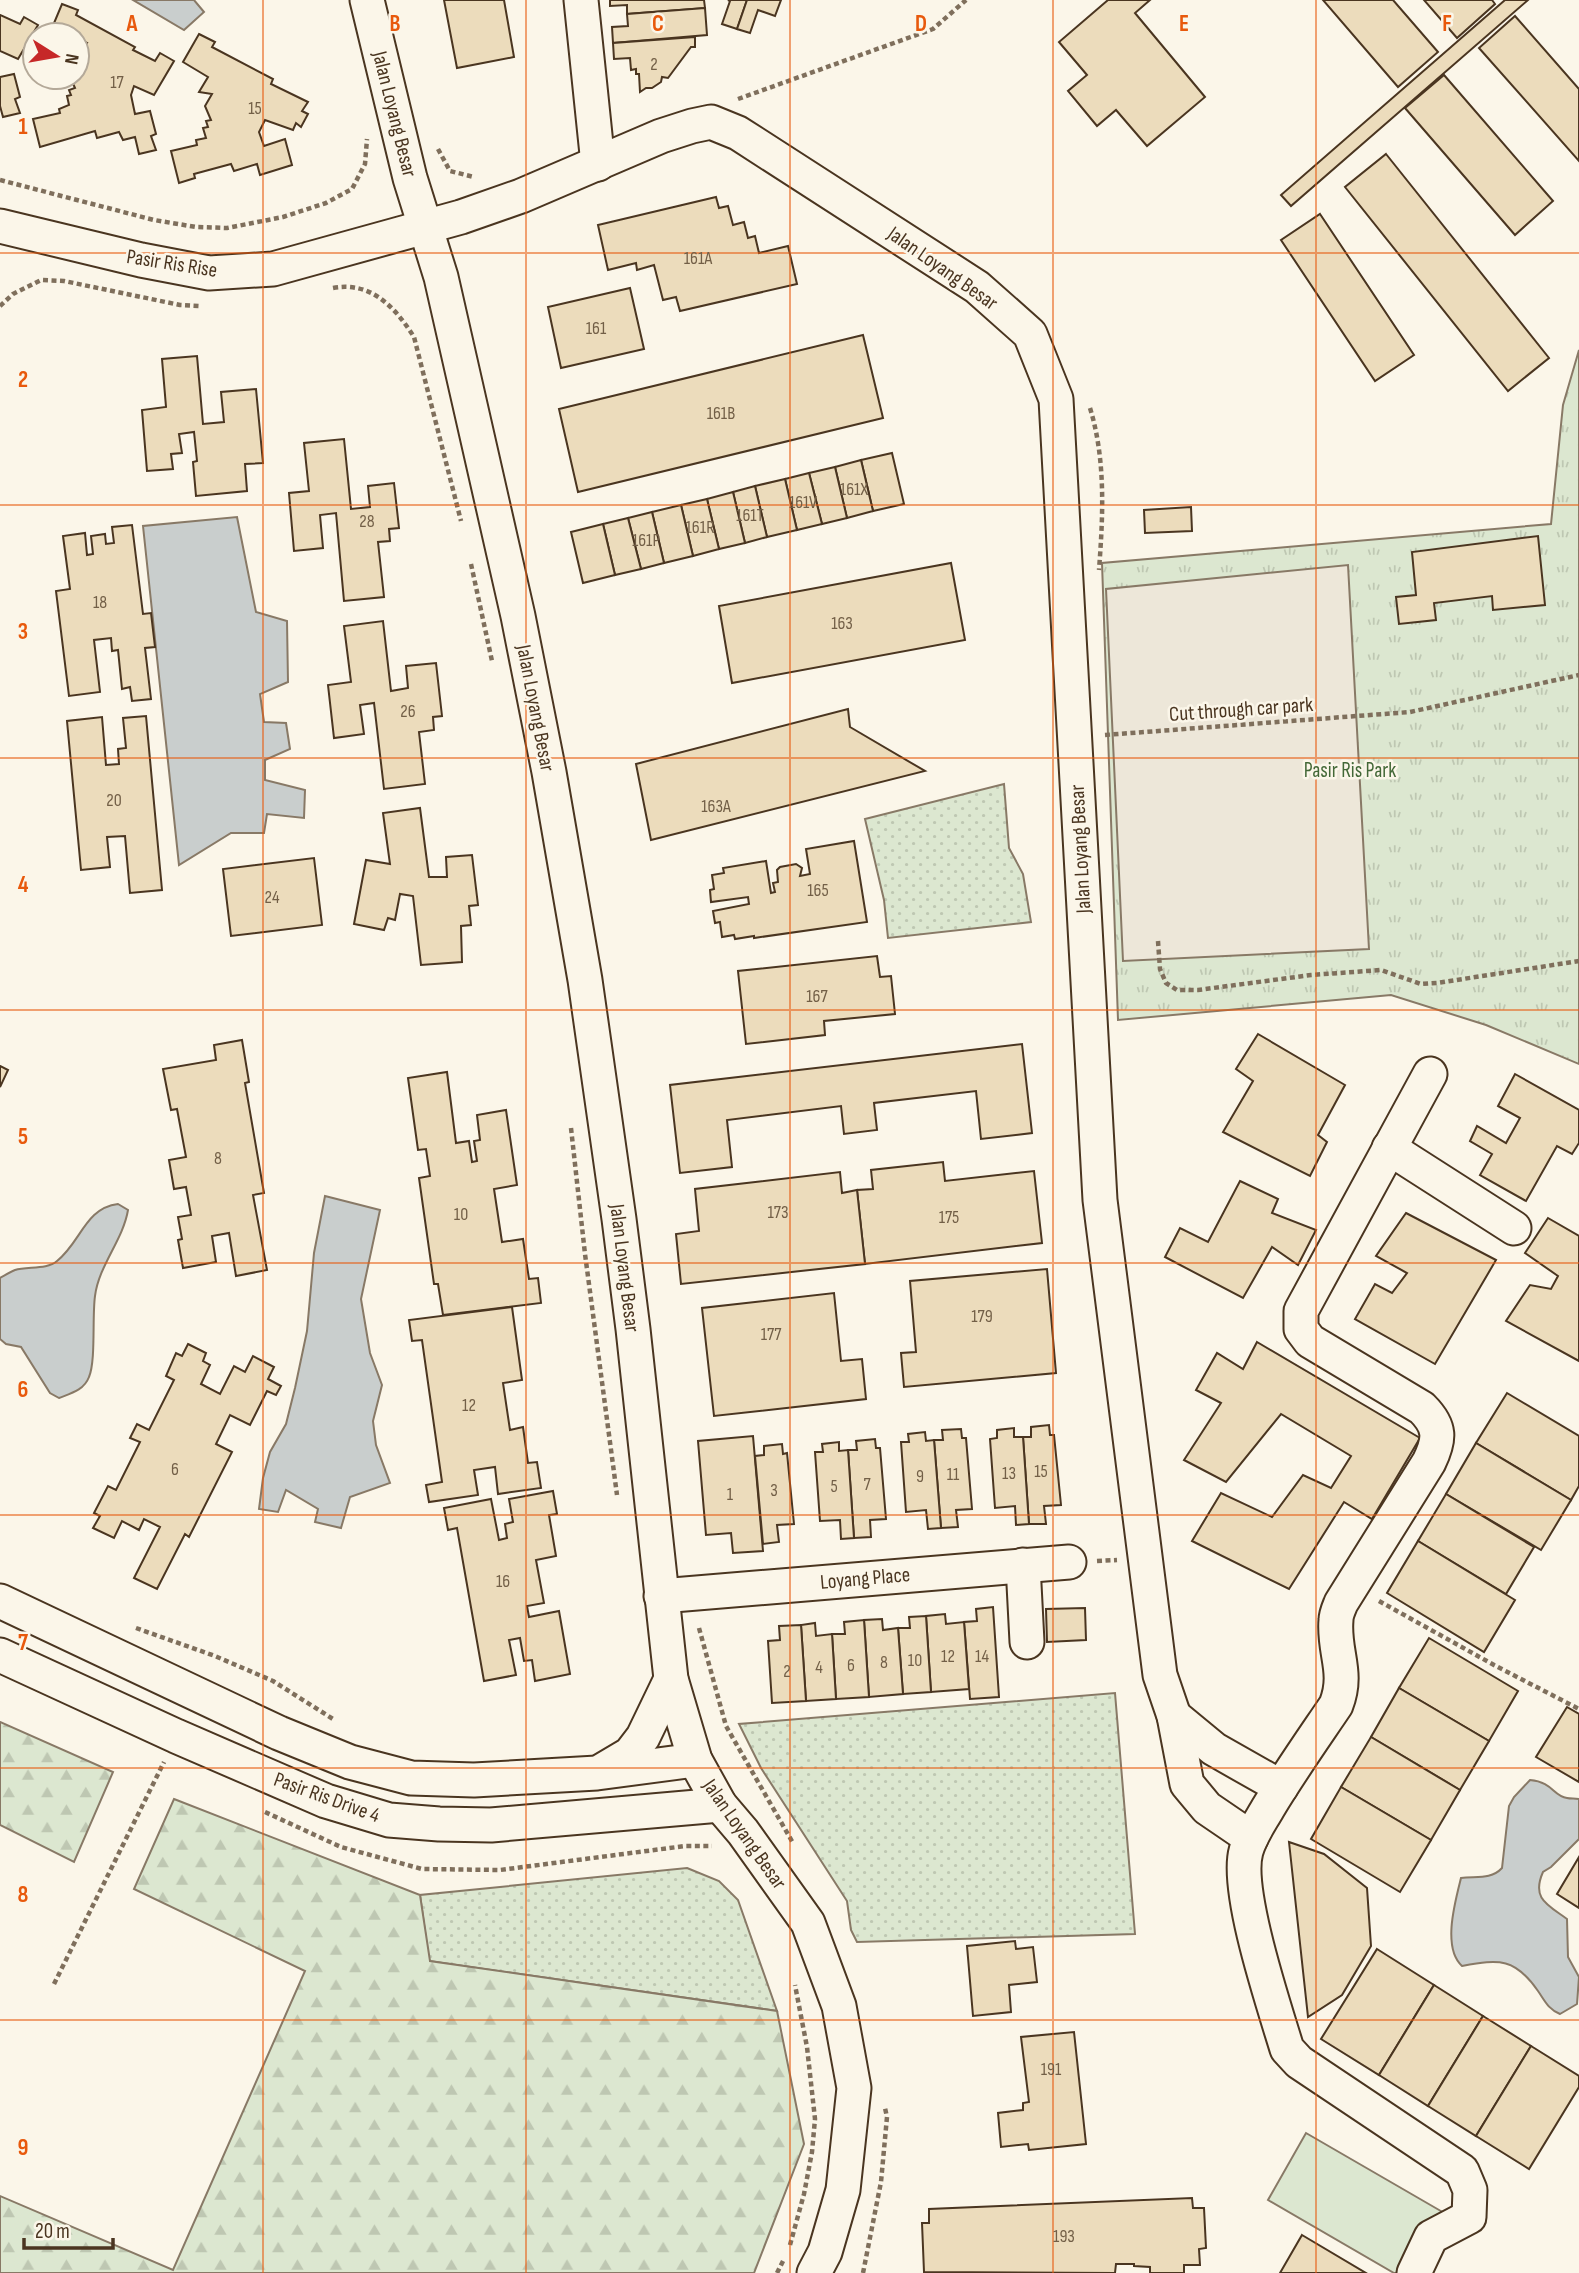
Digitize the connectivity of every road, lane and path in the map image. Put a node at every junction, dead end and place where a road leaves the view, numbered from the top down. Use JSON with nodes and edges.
{"nodes":[{"id":1,"x":366,"y":0,"type":"edge"},
{"id":2,"x":581,"y":0,"type":"edge"},
{"id":3,"x":966,"y":0,"type":"edge"},
{"id":4,"x":737,"y":100,"type":"dead end"},
{"id":5,"x":598,"y":164,"type":"junction"},
{"id":6,"x":0,"y":180,"type":"edge"},
{"id":7,"x":352,"y":189,"type":"dead end"},
{"id":8,"x":0,"y":226,"type":"edge"},
{"id":9,"x":426,"y":228,"type":"junction"},
{"id":10,"x":378,"y":297,"type":"dead end"},
{"id":11,"x":464,"y":530,"type":"dead end"},
{"id":12,"x":470,"y":557,"type":"dead end"},
{"id":13,"x":493,"y":666,"type":"dead end"},
{"id":14,"x":1579,"y":675,"type":"edge"},
{"id":15,"x":1074,"y":737,"type":"junction"},
{"id":16,"x":1158,"y":942,"type":"dead end"},
{"id":17,"x":1579,"y":961,"type":"edge"},
{"id":18,"x":1430,"y":1074,"type":"dead end"},
{"id":19,"x":570,"y":1121,"type":"dead end"},
{"id":20,"x":1389,"y":1148,"type":"junction"},
{"id":21,"x":1514,"y":1228,"type":"dead end"},
{"id":22,"x":618,"y":1505,"type":"dead end"},
{"id":23,"x":1146,"y":1559,"type":"junction"},
{"id":24,"x":1069,"y":1562,"type":"joint"},
{"id":25,"x":1023,"y":1565,"type":"junction"},
{"id":26,"x":1351,"y":1586,"type":"junction"},
{"id":27,"x":676,"y":1595,"type":"junction"},
{"id":28,"x":0,"y":1601,"type":"edge"},
{"id":29,"x":126,"y":1624,"type":"dead end"},
{"id":30,"x":1027,"y":1642,"type":"dead end"},
{"id":31,"x":0,"y":1655,"type":"edge"},
{"id":32,"x":671,"y":1679,"type":"junction"},
{"id":33,"x":1579,"y":1709,"type":"edge"},
{"id":34,"x":1174,"y":1716,"type":"junction"},
{"id":35,"x":343,"y":1724,"type":"dead end"},
{"id":36,"x":176,"y":1736,"type":"junction"},
{"id":37,"x":695,"y":1760,"type":"junction"},
{"id":38,"x":597,"y":1773,"type":"junction"},
{"id":39,"x":1281,"y":1787,"type":"junction"},
{"id":40,"x":720,"y":1805,"type":"junction"},
{"id":41,"x":779,"y":1819,"type":"dead end"},
{"id":42,"x":1251,"y":1838,"type":"junction"},
{"id":43,"x":794,"y":1983,"type":"dead end"},
{"id":44,"x":54,"y":1984,"type":"dead end"},
{"id":45,"x":777,"y":2273,"type":"edge"},
{"id":46,"x":814,"y":2273,"type":"edge"},
{"id":47,"x":1414,"y":2273,"type":"edge"}],
"edges":[{"from":1,"to":9,"type":"street","name":"Jalan Loyang Besar"},
{"from":2,"to":5,"type":"street"},
{"from":3,"to":4,"type":"path"},
{"from":5,"to":9,"type":"street","name":"Jalan Loyang Besar"},
{"from":5,"to":15,"type":"street","name":"Jalan Loyang Besar"},
{"from":6,"to":7,"type":"path"},
{"from":8,"to":9,"type":"street","name":"Pasir Ris Rise"},
{"from":9,"to":27,"type":"street","name":"Jalan Loyang Besar"},
{"from":10,"to":11,"type":"path"},
{"from":12,"to":13,"type":"path"},
{"from":14,"to":15,"type":"path","name":"Cut through car park"},
{"from":15,"to":23,"type":"street","name":"Jalan Loyang Besar"},
{"from":16,"to":17,"type":"path"},
{"from":18,"to":20,"type":"street"},
{"from":19,"to":22,"type":"path"},
{"from":20,"to":21,"type":"street"},
{"from":20,"to":26,"type":"street"},
{"from":23,"to":24,"type":"path"},
{"from":23,"to":34,"type":"street","name":"Jalan Loyang Besar"},
{"from":24,"to":25,"type":"street","name":"Loyang Place"},
{"from":25,"to":27,"type":"street","name":"Loyang Place"},
{"from":25,"to":30,"type":"street"},
{"from":26,"to":33,"type":"path"},
{"from":26,"to":39,"type":"street"},
{"from":27,"to":32,"type":"street","name":"Jalan Loyang Besar"},
{"from":27,"to":41,"type":"path"},
{"from":28,"to":38,"type":"street","name":"Pasir Ris Drive 4"},
{"from":29,"to":35,"type":"path"},
{"from":31,"to":36,"type":"street","name":"Pasir Ris Drive 4"},
{"from":32,"to":37,"type":"street","name":"Jalan Loyang Besar"},
{"from":32,"to":38,"type":"street"},
{"from":34,"to":39,"type":"street"},
{"from":34,"to":42,"type":"street","name":"Jalan Loyang Besar"},
{"from":36,"to":40,"type":"street","name":"Pasir Ris Drive 4"},
{"from":36,"to":44,"type":"path"},
{"from":37,"to":38,"type":"street","name":"Pasir Ris Drive 4"},
{"from":37,"to":40,"type":"street","name":"Jalan Loyang Besar"},
{"from":39,"to":42,"type":"street"},
{"from":40,"to":46,"type":"street","name":"Jalan Loyang Besar"},
{"from":42,"to":47,"type":"street"},
{"from":43,"to":45,"type":"path"}]}
